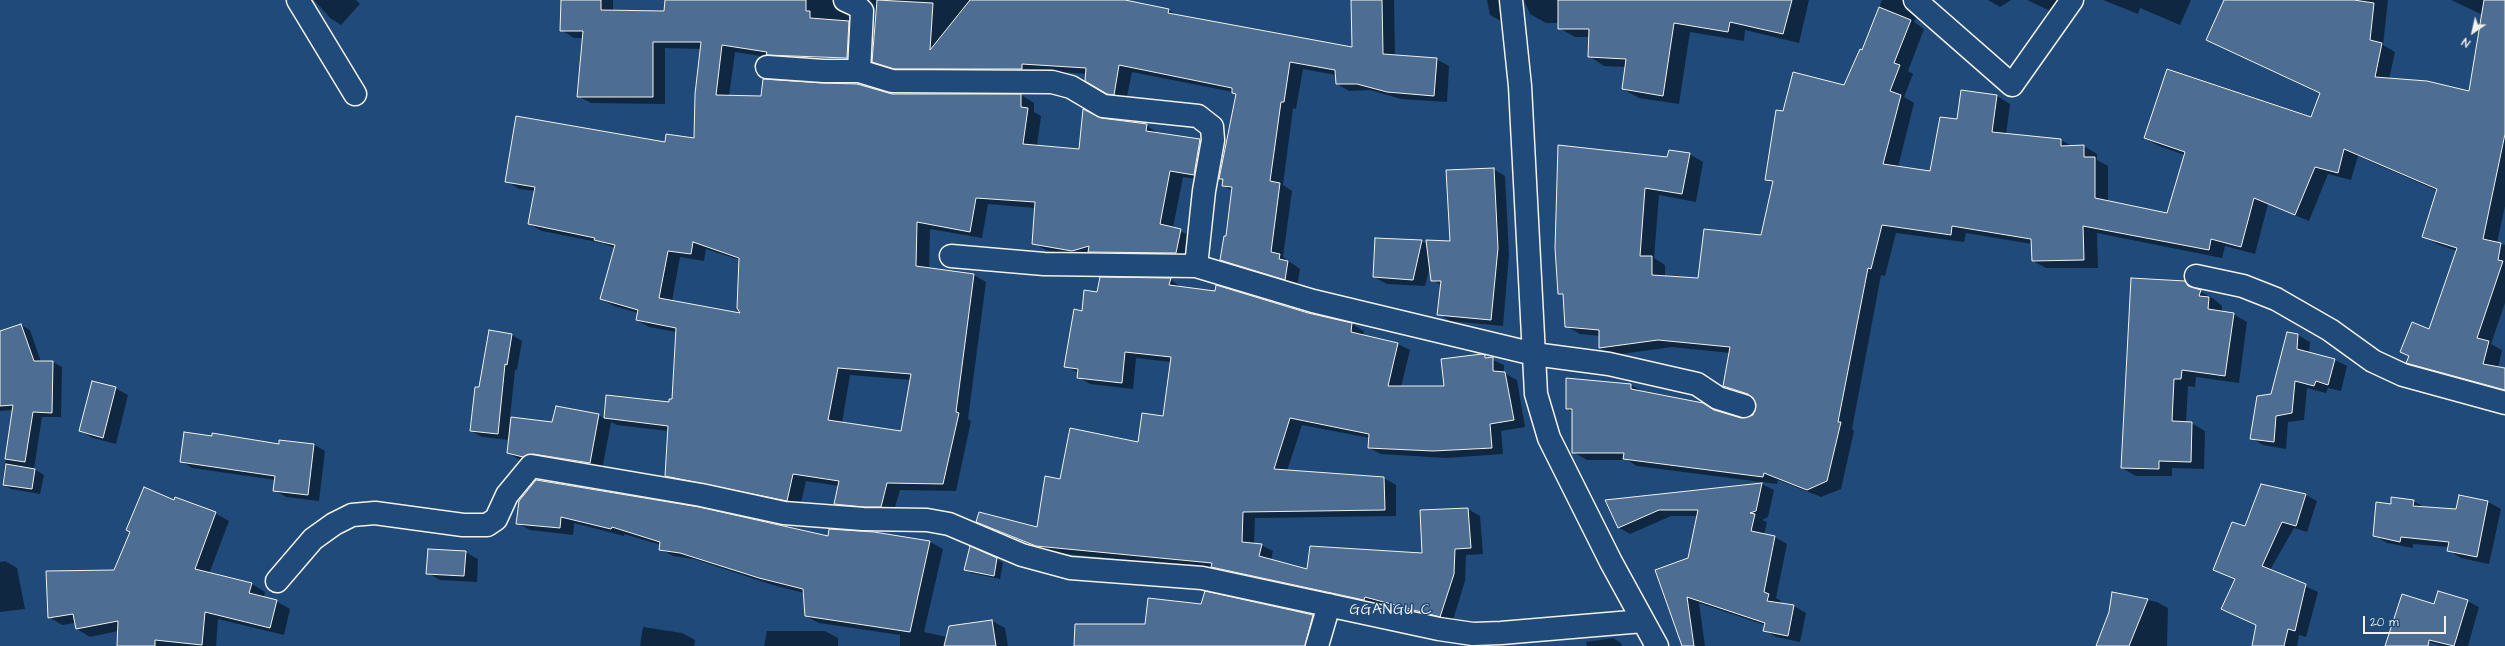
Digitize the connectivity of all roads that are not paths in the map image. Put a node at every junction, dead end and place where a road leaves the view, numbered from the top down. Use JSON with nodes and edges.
{"nodes":[{"id":1,"x":298,"y":0,"type":"edge"},
{"id":2,"x":845,"y":0,"type":"edge"},
{"id":3,"x":1511,"y":0,"type":"edge"},
{"id":4,"x":1915,"y":0,"type":"edge"},
{"id":5,"x":2072,"y":0,"type":"edge"},
{"id":6,"x":767,"y":67,"type":"dead end"},
{"id":7,"x":859,"y":71,"type":"junction"},
{"id":8,"x":355,"y":94,"type":"dead end"},
{"id":9,"x":950,"y":256,"type":"dead end"},
{"id":10,"x":1196,"y":266,"type":"junction"},
{"id":11,"x":2196,"y":276,"type":"dead end"},
{"id":12,"x":1534,"y":354,"type":"junction"},
{"id":13,"x":2505,"y":403,"type":"edge"},
{"id":14,"x":1744,"y":406,"type":"dead end"},
{"id":15,"x":277,"y":581,"type":"dead end"},
{"id":16,"x":1329,"y":605,"type":"junction"},
{"id":17,"x":1643,"y":621,"type":"junction"},
{"id":18,"x":1317,"y":646,"type":"edge"},
{"id":19,"x":1657,"y":646,"type":"edge"}],
"edges":[{"from":1,"to":8,"type":"street"},
{"from":2,"to":7,"type":"street"},
{"from":3,"to":12,"type":"street"},
{"from":4,"to":5,"type":"street"},
{"from":6,"to":7,"type":"street"},
{"from":7,"to":10,"type":"street"},
{"from":9,"to":10,"type":"street"},
{"from":10,"to":12,"type":"street"},
{"from":11,"to":13,"type":"street"},
{"from":12,"to":14,"type":"street"},
{"from":12,"to":17,"type":"street"},
{"from":15,"to":16,"type":"street"},
{"from":16,"to":17,"type":"street"},
{"from":16,"to":18,"type":"street"},
{"from":17,"to":19,"type":"street"}]}
